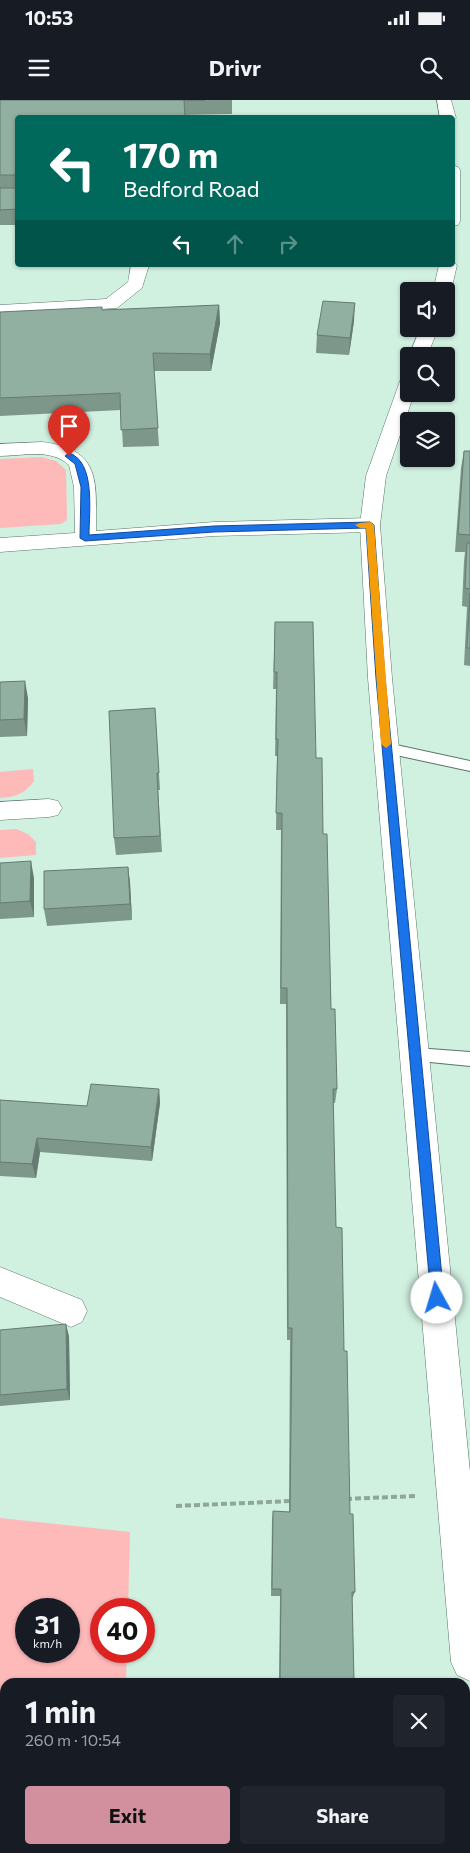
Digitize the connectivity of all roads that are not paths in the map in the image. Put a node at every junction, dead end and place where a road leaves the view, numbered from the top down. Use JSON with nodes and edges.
{"nodes":[{"id":1,"x":444,"y":100,"type":"edge"},
{"id":2,"x":447,"y":115,"type":"edge"},
{"id":3,"x":140,"y":267,"type":"edge"},
{"id":4,"x":448,"y":267,"type":"edge"},
{"id":5,"x":444,"y":282,"type":"edge"},
{"id":6,"x":0,"y":310,"type":"edge"},
{"id":7,"x":401,"y":402,"type":"edge"},
{"id":8,"x":0,"y":450,"type":"edge"},
{"id":9,"x":370,"y":525,"type":"junction"},
{"id":10,"x":85,"y":538,"type":"junction"},
{"id":11,"x":0,"y":545,"type":"edge"},
{"id":12,"x":387,"y":748,"type":"junction"},
{"id":13,"x":470,"y":766,"type":"edge"},
{"id":14,"x":49,"y":808,"type":"dead end"},
{"id":15,"x":0,"y":811,"type":"edge"},
{"id":16,"x":416,"y":1055,"type":"junction"},
{"id":17,"x":470,"y":1059,"type":"edge"},
{"id":18,"x":0,"y":1282,"type":"edge"},
{"id":19,"x":72,"y":1310,"type":"dead end"},
{"id":20,"x":470,"y":1662,"type":"edge"}],
"edges":[{"from":1,"to":2,"type":"street"},
{"from":3,"to":6,"type":"street"},
{"from":4,"to":5,"type":"street"},
{"from":7,"to":9,"type":"street"},
{"from":8,"to":10,"type":"street"},
{"from":9,"to":10,"type":"street"},
{"from":9,"to":12,"type":"street"},
{"from":10,"to":11,"type":"street"},
{"from":12,"to":13,"type":"lane"},
{"from":12,"to":16,"type":"street"},
{"from":14,"to":15,"type":"street"},
{"from":16,"to":17,"type":"lane"},
{"from":16,"to":20,"type":"street"},
{"from":18,"to":19,"type":"street"}]}
